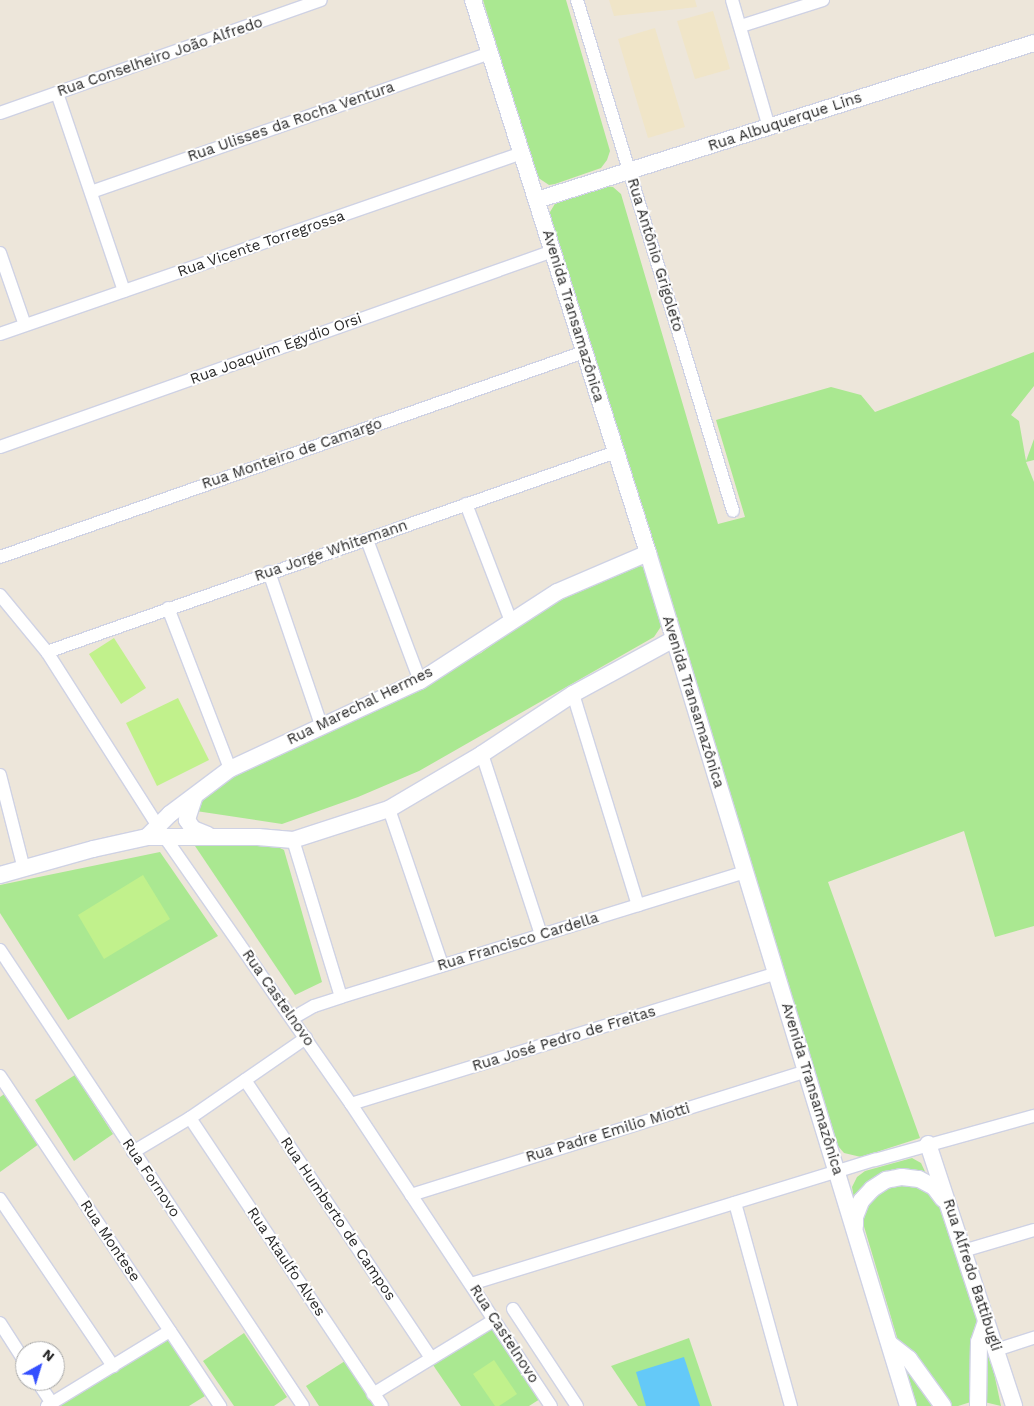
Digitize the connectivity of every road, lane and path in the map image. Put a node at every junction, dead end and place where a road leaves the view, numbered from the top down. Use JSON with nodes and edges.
{"nodes":[{"id":1,"x":320,"y":0,"type":"edge"},
{"id":2,"x":473,"y":0,"type":"edge"},
{"id":3,"x":577,"y":0,"type":"edge"},
{"id":4,"x":732,"y":0,"type":"edge"},
{"id":5,"x":823,"y":0,"type":"edge"},
{"id":6,"x":741,"y":26,"type":"junction"},
{"id":7,"x":1034,"y":43,"type":"edge"},
{"id":8,"x":490,"y":53,"type":"junction"},
{"id":9,"x":57,"y":93,"type":"junction"},
{"id":10,"x":0,"y":113,"type":"edge"},
{"id":11,"x":769,"y":127,"type":"junction"},
{"id":12,"x":522,"y":153,"type":"junction"},
{"id":13,"x":630,"y":172,"type":"junction"},
{"id":14,"x":91,"y":192,"type":"junction"},
{"id":15,"x":537,"y":200,"type":"junction"},
{"id":16,"x":553,"y":251,"type":"junction"},
{"id":17,"x":0,"y":252,"type":"edge"},
{"id":18,"x":124,"y":291,"type":"junction"},
{"id":19,"x":25,"y":325,"type":"junction"},
{"id":20,"x":0,"y":334,"type":"edge"},
{"id":21,"x":584,"y":352,"type":"junction"},
{"id":22,"x":0,"y":446,"type":"edge"},
{"id":23,"x":616,"y":452,"type":"junction"},
{"id":24,"x":466,"y":504,"type":"junction"},
{"id":25,"x":733,"y":511,"type":"dead end"},
{"id":26,"x":367,"y":540,"type":"junction"},
{"id":27,"x":648,"y":553,"type":"junction"},
{"id":28,"x":0,"y":557,"type":"edge"},
{"id":29,"x":269,"y":572,"type":"junction"},
{"id":30,"x":0,"y":595,"type":"edge"},
{"id":31,"x":168,"y":608,"type":"junction"},
{"id":32,"x":511,"y":621,"type":"junction"},
{"id":33,"x":674,"y":639,"type":"junction"},
{"id":34,"x":47,"y":652,"type":"junction"},
{"id":35,"x":420,"y":681,"type":"junction"},
{"id":36,"x":573,"y":694,"type":"junction"},
{"id":37,"x":321,"y":726,"type":"junction"},
{"id":38,"x":482,"y":754,"type":"junction"},
{"id":39,"x":230,"y":769,"type":"junction"},
{"id":40,"x":0,"y":775,"type":"edge"},
{"id":41,"x":194,"y":798,"type":"junction"},
{"id":42,"x":389,"y":809,"type":"junction"},
{"id":43,"x":156,"y":833,"type":"junction"},
{"id":44,"x":212,"y":837,"type":"junction"},
{"id":45,"x":293,"y":840,"type":"junction"},
{"id":46,"x":24,"y":869,"type":"junction"},
{"id":47,"x":745,"y":872,"type":"junction"},
{"id":48,"x":0,"y":875,"type":"edge"},
{"id":49,"x":638,"y":905,"type":"junction"},
{"id":50,"x":541,"y":934,"type":"junction"},
{"id":51,"x":0,"y":950,"type":"edge"},
{"id":52,"x":442,"y":965,"type":"junction"},
{"id":53,"x":776,"y":974,"type":"junction"},
{"id":54,"x":341,"y":997,"type":"junction"},
{"id":55,"x":292,"y":1018,"type":"junction"},
{"id":56,"x":306,"y":1038,"type":"junction"},
{"id":57,"x":806,"y":1071,"type":"junction"},
{"id":58,"x":0,"y":1076,"type":"edge"},
{"id":59,"x":245,"y":1080,"type":"junction"},
{"id":60,"x":351,"y":1104,"type":"junction"},
{"id":61,"x":1034,"y":1116,"type":"edge"},
{"id":62,"x":190,"y":1118,"type":"junction"},
{"id":63,"x":928,"y":1144,"type":"junction"},
{"id":64,"x":133,"y":1152,"type":"junction"},
{"id":65,"x":838,"y":1171,"type":"junction"},
{"id":66,"x":411,"y":1195,"type":"junction"},
{"id":67,"x":0,"y":1199,"type":"edge"},
{"id":68,"x":735,"y":1203,"type":"junction"},
{"id":69,"x":952,"y":1215,"type":"junction"},
{"id":70,"x":1034,"y":1230,"type":"edge"},
{"id":71,"x":856,"y":1234,"type":"junction"},
{"id":72,"x":963,"y":1251,"type":"junction"},
{"id":73,"x":471,"y":1284,"type":"junction"},
{"id":74,"x":513,"y":1309,"type":"dead end"},
{"id":75,"x":494,"y":1320,"type":"junction"},
{"id":76,"x":986,"y":1322,"type":"junction"},
{"id":77,"x":0,"y":1323,"type":"edge"},
{"id":78,"x":170,"y":1330,"type":"junction"},
{"id":79,"x":1034,"y":1338,"type":"edge"},
{"id":80,"x":890,"y":1344,"type":"junction"},
{"id":81,"x":15,"y":1346,"type":"edge"},
{"id":82,"x":996,"y":1350,"type":"junction"},
{"id":83,"x":431,"y":1358,"type":"junction"},
{"id":84,"x":113,"y":1366,"type":"junction"},
{"id":85,"x":42,"y":1391,"type":"edge"},
{"id":86,"x":373,"y":1394,"type":"junction"},
{"id":87,"x":49,"y":1405,"type":"edge"},
{"id":88,"x":219,"y":1405,"type":"edge"},
{"id":89,"x":548,"y":1405,"type":"edge"},
{"id":90,"x":303,"y":1406,"type":"edge"},
{"id":91,"x":382,"y":1406,"type":"edge"},
{"id":92,"x":577,"y":1406,"type":"edge"},
{"id":93,"x":792,"y":1406,"type":"edge"},
{"id":94,"x":908,"y":1406,"type":"edge"},
{"id":95,"x":943,"y":1406,"type":"edge"},
{"id":96,"x":978,"y":1406,"type":"edge"},
{"id":97,"x":1014,"y":1406,"type":"edge"}],
"edges":[{"from":1,"to":9,"type":"street","name":"Rua Conselheiro João Alfredo"},
{"from":2,"to":8,"type":"street","name":"Avenida Transamazônica"},
{"from":3,"to":13,"type":"street","name":"Rua Antônio Grigoleto"},
{"from":4,"to":6,"type":"street"},
{"from":5,"to":6,"type":"street"},
{"from":6,"to":11,"type":"street"},
{"from":7,"to":11,"type":"street","name":"Rua Albuquerque Lins"},
{"from":8,"to":12,"type":"street","name":"Avenida Transamazônica"},
{"from":8,"to":14,"type":"street","name":"Rua Ulisses da Rocha Ventura"},
{"from":9,"to":10,"type":"street","name":"Rua Conselheiro João Alfredo"},
{"from":9,"to":14,"type":"street"},
{"from":11,"to":13,"type":"street","name":"Rua Albuquerque Lins"},
{"from":12,"to":15,"type":"street","name":"Avenida Transamazônica"},
{"from":12,"to":18,"type":"street","name":"Rua Vicente Torregrossa"},
{"from":13,"to":15,"type":"street","name":"Rua Albuquerque Lins"},
{"from":13,"to":25,"type":"street","name":"Rua Antônio Grigoleto"},
{"from":14,"to":18,"type":"street"},
{"from":15,"to":16,"type":"street","name":"Avenida Transamazônica"},
{"from":16,"to":21,"type":"street","name":"Avenida Transamazônica"},
{"from":16,"to":22,"type":"street","name":"Rua Joaquim Egydio Orsi"},
{"from":17,"to":19,"type":"street"},
{"from":18,"to":19,"type":"street","name":"Rua Vicente Torregrossa"},
{"from":19,"to":20,"type":"street","name":"Rua Vicente Torregrossa"},
{"from":21,"to":23,"type":"street","name":"Avenida Transamazônica"},
{"from":21,"to":28,"type":"street","name":"Rua Monteiro de Camargo"},
{"from":23,"to":24,"type":"street","name":"Rua Jorge Whitemann"},
{"from":23,"to":27,"type":"street","name":"Avenida Transamazônica"},
{"from":24,"to":26,"type":"street","name":"Rua Jorge Whitemann"},
{"from":24,"to":32,"type":"street"},
{"from":26,"to":29,"type":"street","name":"Rua Jorge Whitemann"},
{"from":26,"to":35,"type":"street"},
{"from":27,"to":32,"type":"street","name":"Rua Marechal Hermes"},
{"from":27,"to":33,"type":"street","name":"Avenida Transamazônica"},
{"from":29,"to":31,"type":"street","name":"Rua Jorge Whitemann"},
{"from":29,"to":37,"type":"street"},
{"from":30,"to":34,"type":"street","name":"Rua Castelnovo"},
{"from":31,"to":34,"type":"street","name":"Rua Jorge Whitemann"},
{"from":31,"to":39,"type":"street"},
{"from":32,"to":35,"type":"street","name":"Rua Marechal Hermes"},
{"from":33,"to":36,"type":"street"},
{"from":33,"to":47,"type":"street","name":"Avenida Transamazônica"},
{"from":34,"to":43,"type":"street","name":"Rua Castelnovo"},
{"from":35,"to":37,"type":"street","name":"Rua Marechal Hermes"},
{"from":36,"to":38,"type":"street"},
{"from":36,"to":49,"type":"street"},
{"from":37,"to":39,"type":"street","name":"Rua Marechal Hermes"},
{"from":38,"to":42,"type":"street"},
{"from":38,"to":50,"type":"street"},
{"from":39,"to":41,"type":"street","name":"Rua Marechal Hermes"},
{"from":40,"to":46,"type":"street"},
{"from":41,"to":43,"type":"street","name":"Rua Marechal Hermes"},
{"from":41,"to":44,"type":"street"},
{"from":42,"to":45,"type":"street"},
{"from":42,"to":52,"type":"street"},
{"from":43,"to":44,"type":"street"},
{"from":43,"to":46,"type":"street"},
{"from":43,"to":55,"type":"street","name":"Rua Castelnovo"},
{"from":44,"to":45,"type":"street"},
{"from":45,"to":54,"type":"street"},
{"from":46,"to":48,"type":"street"},
{"from":47,"to":49,"type":"street","name":"Rua Francisco Cardella"},
{"from":47,"to":53,"type":"street","name":"Avenida Transamazônica"},
{"from":49,"to":50,"type":"street","name":"Rua Francisco Cardella"},
{"from":50,"to":52,"type":"street","name":"Rua Francisco Cardella"},
{"from":51,"to":64,"type":"street","name":"Rua Fornovo"},
{"from":52,"to":54,"type":"street","name":"Rua Francisco Cardella"},
{"from":53,"to":57,"type":"street","name":"Avenida Transamazônica"},
{"from":53,"to":60,"type":"street","name":"Rua José Pedro de Freitas"},
{"from":54,"to":55,"type":"street","name":"Rua Francisco Cardella"},
{"from":55,"to":56,"type":"street","name":"Rua Castelnovo"},
{"from":56,"to":59,"type":"street"},
{"from":56,"to":60,"type":"street","name":"Rua Castelnovo"},
{"from":57,"to":65,"type":"street","name":"Avenida Transamazônica"},
{"from":57,"to":66,"type":"street","name":"Rua Padre Emilio Miotti"},
{"from":58,"to":78,"type":"street","name":"Rua Montese"},
{"from":59,"to":62,"type":"street"},
{"from":59,"to":83,"type":"street","name":"Rua Humberto de Campos"},
{"from":60,"to":66,"type":"street","name":"Rua Castelnovo"},
{"from":61,"to":63,"type":"street"},
{"from":62,"to":64,"type":"street"},
{"from":62,"to":86,"type":"street","name":"Rua Ataulfo Alves"},
{"from":63,"to":65,"type":"street"},
{"from":63,"to":69,"type":"street","name":"Rua Alfredo Battibugli"},
{"from":64,"to":90,"type":"street","name":"Rua Fornovo"},
{"from":65,"to":68,"type":"street"},
{"from":65,"to":71,"type":"street","name":"Avenida Transamazônica"},
{"from":66,"to":73,"type":"street","name":"Rua Castelnovo"},
{"from":67,"to":84,"type":"street"},
{"from":68,"to":73,"type":"street"},
{"from":68,"to":93,"type":"street"},
{"from":69,"to":71,"type":"street"},
{"from":69,"to":72,"type":"street","name":"Rua Alfredo Battibugli"},
{"from":70,"to":72,"type":"street"},
{"from":71,"to":80,"type":"street","name":"Avenida Transamazônica"},
{"from":72,"to":76,"type":"street","name":"Rua Alfredo Battibugli"},
{"from":73,"to":75,"type":"street","name":"Rua Castelnovo"},
{"from":74,"to":92,"type":"street"},
{"from":75,"to":83,"type":"street"},
{"from":75,"to":89,"type":"street","name":"Rua Castelnovo"},
{"from":76,"to":82,"type":"street","name":"Rua Alfredo Battibugli"},
{"from":76,"to":96,"type":"street"},
{"from":77,"to":81,"type":"street"},
{"from":78,"to":84,"type":"street"},
{"from":78,"to":88,"type":"street","name":"Rua Montese"},
{"from":79,"to":82,"type":"street"},
{"from":80,"to":94,"type":"street","name":"Avenida Transamazônica"},
{"from":80,"to":95,"type":"street"},
{"from":82,"to":97,"type":"street","name":"Rua Alfredo Battibugli"},
{"from":83,"to":86,"type":"street"},
{"from":84,"to":87,"type":"street"},
{"from":85,"to":87,"type":"street"},
{"from":86,"to":91,"type":"street","name":"Rua Ataulfo Alves"}]}
